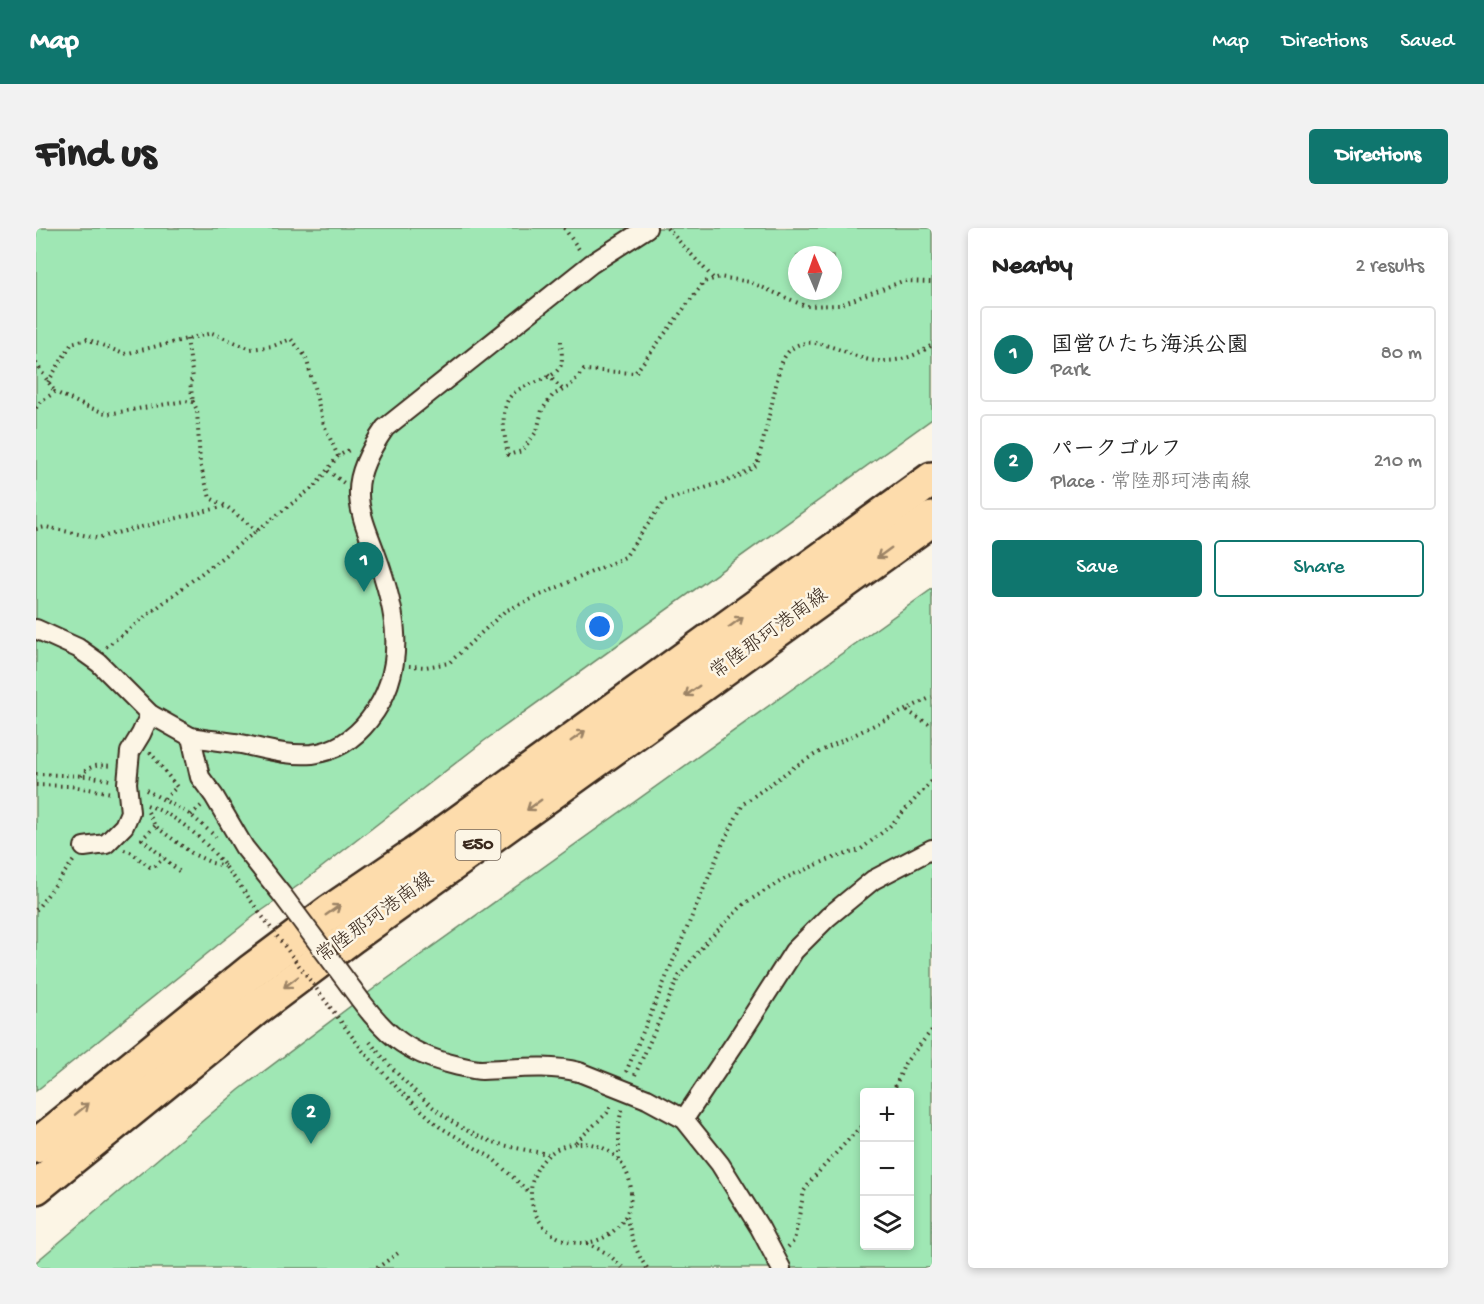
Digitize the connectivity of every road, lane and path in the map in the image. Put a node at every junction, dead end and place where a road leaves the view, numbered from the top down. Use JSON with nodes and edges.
{"nodes":[{"id":1,"x":564,"y":228,"type":"edge"},
{"id":2,"x":647,"y":228,"type":"edge"},
{"id":3,"x":668,"y":228,"type":"edge"},
{"id":4,"x":591,"y":264,"type":"junction"},
{"id":5,"x":714,"y":279,"type":"junction"},
{"id":6,"x":932,"y":282,"type":"edge"},
{"id":7,"x":187,"y":339,"type":"junction"},
{"id":8,"x":561,"y":342,"type":"dead end"},
{"id":9,"x":932,"y":345,"type":"edge"},
{"id":10,"x":36,"y":363,"type":"edge"},
{"id":11,"x":548,"y":375,"type":"junction"},
{"id":12,"x":48,"y":382,"type":"junction"},
{"id":13,"x":563,"y":390,"type":"junction"},
{"id":14,"x":55,"y":392,"type":"junction"},
{"id":15,"x":193,"y":402,"type":"junction"},
{"id":16,"x":36,"y":408,"type":"edge"},
{"id":17,"x":385,"y":428,"type":"junction"},
{"id":18,"x":338,"y":456,"type":"junction"},
{"id":19,"x":932,"y":479,"type":"edge"},
{"id":20,"x":226,"y":506,"type":"junction"},
{"id":21,"x":932,"y":519,"type":"edge"},
{"id":22,"x":36,"y":529,"type":"edge"},
{"id":23,"x":257,"y":531,"type":"junction"},
{"id":24,"x":36,"y":628,"type":"edge"},
{"id":25,"x":92,"y":658,"type":"junction"},
{"id":26,"x":393,"y":666,"type":"junction"},
{"id":27,"x":932,"y":697,"type":"edge"},
{"id":28,"x":906,"y":711,"type":"junction"},
{"id":29,"x":150,"y":714,"type":"junction"},
{"id":30,"x":932,"y":726,"type":"edge"},
{"id":31,"x":191,"y":737,"type":"junction"},
{"id":32,"x":36,"y":774,"type":"edge"},
{"id":33,"x":932,"y":780,"type":"edge"},
{"id":34,"x":36,"y":785,"type":"edge"},
{"id":35,"x":128,"y":790,"type":"junction"},
{"id":36,"x":147,"y":805,"type":"junction"},
{"id":37,"x":155,"y":826,"type":"junction"},
{"id":38,"x":219,"y":839,"type":"dead end"},
{"id":39,"x":106,"y":844,"type":"junction"},
{"id":40,"x":84,"y":847,"type":"joint"},
{"id":41,"x":932,"y":849,"type":"edge"},
{"id":42,"x":164,"y":858,"type":"junction"},
{"id":43,"x":226,"y":866,"type":"junction"},
{"id":44,"x":180,"y":872,"type":"dead end"},
{"id":45,"x":36,"y":910,"type":"edge"},
{"id":46,"x":932,"y":1030,"type":"edge"},
{"id":47,"x":369,"y":1041,"type":"dead end"},
{"id":48,"x":624,"y":1075,"type":"dead end"},
{"id":49,"x":632,"y":1084,"type":"dead end"},
{"id":50,"x":895,"y":1088,"type":"edge"},
{"id":51,"x":616,"y":1094,"type":"dead end"},
{"id":52,"x":622,"y":1106,"type":"dead end"},
{"id":53,"x":684,"y":1119,"type":"junction"},
{"id":54,"x":860,"y":1127,"type":"edge"},
{"id":55,"x":576,"y":1142,"type":"junction"},
{"id":56,"x":36,"y":1146,"type":"edge"},
{"id":57,"x":548,"y":1154,"type":"junction"},
{"id":58,"x":619,"y":1159,"type":"junction"},
{"id":59,"x":36,"y":1187,"type":"edge"},
{"id":60,"x":530,"y":1193,"type":"junction"},
{"id":61,"x":625,"y":1216,"type":"junction"},
{"id":62,"x":586,"y":1243,"type":"junction"},
{"id":63,"x":401,"y":1251,"type":"dead end"},
{"id":64,"x":778,"y":1263,"type":"edge"},
{"id":65,"x":377,"y":1268,"type":"edge"},
{"id":66,"x":623,"y":1268,"type":"edge"},
{"id":67,"x":647,"y":1268,"type":"edge"}],
"edges":[{"from":1,"to":4,"type":"path"},
{"from":2,"to":4,"type":"street"},
{"from":3,"to":5,"type":"path"},
{"from":4,"to":17,"type":"street"},
{"from":5,"to":6,"type":"path"},
{"from":5,"to":13,"type":"path"},
{"from":7,"to":12,"type":"path"},
{"from":7,"to":15,"type":"path"},
{"from":7,"to":18,"type":"path"},
{"from":8,"to":11,"type":"path"},
{"from":9,"to":26,"type":"path"},
{"from":10,"to":12,"type":"path"},
{"from":11,"to":13,"type":"path"},
{"from":11,"to":13,"type":"path"},
{"from":12,"to":14,"type":"path"},
{"from":14,"to":15,"type":"path"},
{"from":14,"to":16,"type":"path"},
{"from":15,"to":20,"type":"path"},
{"from":17,"to":18,"type":"path"},
{"from":17,"to":26,"type":"street"},
{"from":18,"to":23,"type":"path"},
{"from":56,"to":19,"type":"highway","name":"常陸那珂港南線","number":"E50","one_way":true},
{"from":20,"to":22,"type":"path"},
{"from":20,"to":23,"type":"path"},
{"from":21,"to":59,"type":"highway","name":"常陸那珂港南線","number":"E50","one_way":true},
{"from":23,"to":25,"type":"path"},
{"from":24,"to":25,"type":"street"},
{"from":25,"to":29,"type":"street"},
{"from":26,"to":31,"type":"street"},
{"from":27,"to":28,"type":"path"},
{"from":28,"to":30,"type":"path"},
{"from":28,"to":48,"type":"path"},
{"from":29,"to":31,"type":"street"},
{"from":29,"to":35,"type":"street"},
{"from":31,"to":53,"type":"street","bridge":true},
{"from":32,"to":35,"type":"path"},
{"from":33,"to":49,"type":"path"},
{"from":34,"to":35,"type":"path"},
{"from":35,"to":36,"type":"path"},
{"from":35,"to":38,"type":"path"},
{"from":35,"to":39,"type":"street"},
{"from":36,"to":37,"type":"path"},
{"from":36,"to":43,"type":"path"},
{"from":37,"to":42,"type":"path"},
{"from":37,"to":43,"type":"path"},
{"from":39,"to":40,"type":"street"},
{"from":39,"to":42,"type":"path"},
{"from":40,"to":45,"type":"path"},
{"from":41,"to":53,"type":"street"},
{"from":42,"to":44,"type":"path"},
{"from":43,"to":60,"type":"path","bridge":true},
{"from":46,"to":50,"type":"path"},
{"from":47,"to":57,"type":"path"},
{"from":51,"to":55,"type":"path"},
{"from":52,"to":58,"type":"path"},
{"from":53,"to":64,"type":"street"},
{"from":54,"to":64,"type":"path"},
{"from":55,"to":57,"type":"path"},
{"from":55,"to":58,"type":"path"},
{"from":57,"to":60,"type":"path"},
{"from":58,"to":61,"type":"path"},
{"from":60,"to":62,"type":"path"},
{"from":61,"to":62,"type":"path"},
{"from":61,"to":67,"type":"path"},
{"from":62,"to":66,"type":"path"},
{"from":63,"to":65,"type":"path"}]}
